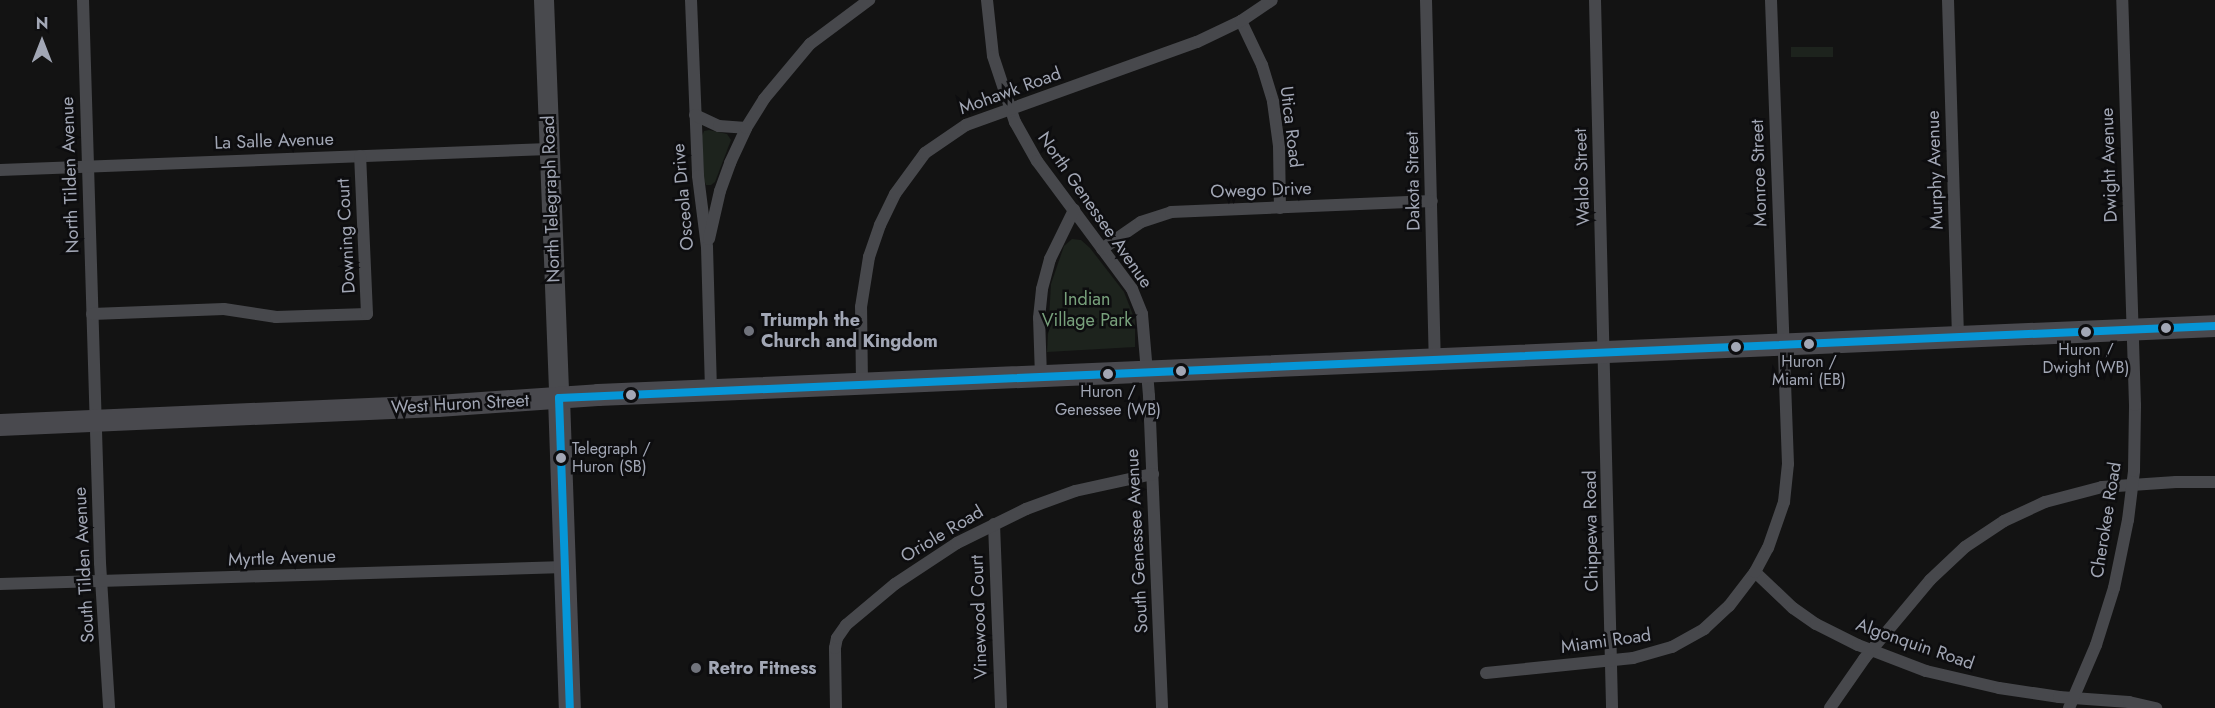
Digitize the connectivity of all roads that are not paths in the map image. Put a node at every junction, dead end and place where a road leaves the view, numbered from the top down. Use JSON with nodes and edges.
{"nodes":[{"id":1,"x":83,"y":0,"type":"edge"},
{"id":2,"x":543,"y":0,"type":"edge"},
{"id":3,"x":691,"y":0,"type":"edge"},
{"id":4,"x":869,"y":0,"type":"edge"},
{"id":5,"x":987,"y":0,"type":"edge"},
{"id":6,"x":1272,"y":0,"type":"edge"},
{"id":7,"x":1425,"y":0,"type":"edge"},
{"id":8,"x":1594,"y":0,"type":"edge"},
{"id":9,"x":1772,"y":0,"type":"edge"},
{"id":10,"x":1948,"y":0,"type":"edge"},
{"id":11,"x":2122,"y":0,"type":"edge"},
{"id":12,"x":1240,"y":21,"type":"junction"},
{"id":13,"x":1009,"y":109,"type":"junction"},
{"id":14,"x":695,"y":115,"type":"junction"},
{"id":15,"x":746,"y":128,"type":"junction"},
{"id":16,"x":549,"y":149,"type":"junction"},
{"id":17,"x":360,"y":156,"type":"junction"},
{"id":18,"x":88,"y":166,"type":"junction"},
{"id":19,"x":0,"y":170,"type":"edge"},
{"id":20,"x":1432,"y":201,"type":"junction"},
{"id":21,"x":1280,"y":207,"type":"junction"},
{"id":22,"x":1074,"y":210,"type":"junction"},
{"id":23,"x":707,"y":246,"type":"junction"},
{"id":24,"x":1102,"y":249,"type":"junction"},
{"id":25,"x":92,"y":314,"type":"junction"},
{"id":26,"x":2215,"y":326,"type":"edge"},
{"id":27,"x":2132,"y":330,"type":"junction"},
{"id":28,"x":1958,"y":339,"type":"junction"},
{"id":29,"x":1783,"y":346,"type":"junction"},
{"id":30,"x":1605,"y":353,"type":"junction"},
{"id":31,"x":1435,"y":361,"type":"junction"},
{"id":32,"x":1147,"y":373,"type":"junction"},
{"id":33,"x":1041,"y":377,"type":"junction"},
{"id":34,"x":862,"y":385,"type":"junction"},
{"id":35,"x":711,"y":391,"type":"junction"},
{"id":36,"x":559,"y":398,"type":"junction"},
{"id":37,"x":95,"y":421,"type":"junction"},
{"id":38,"x":0,"y":425,"type":"edge"},
{"id":39,"x":1153,"y":474,"type":"junction"},
{"id":40,"x":2215,"y":482,"type":"edge"},
{"id":41,"x":2133,"y":484,"type":"junction"},
{"id":42,"x":994,"y":524,"type":"junction"},
{"id":43,"x":565,"y":567,"type":"junction"},
{"id":44,"x":1755,"y":572,"type":"junction"},
{"id":45,"x":102,"y":581,"type":"junction"},
{"id":46,"x":0,"y":584,"type":"edge"},
{"id":47,"x":1872,"y":651,"type":"junction"},
{"id":48,"x":1611,"y":660,"type":"junction"},
{"id":49,"x":1486,"y":673,"type":"dead end"},
{"id":50,"x":2072,"y":703,"type":"edge"},
{"id":51,"x":109,"y":708,"type":"edge"},
{"id":52,"x":570,"y":708,"type":"edge"},
{"id":53,"x":836,"y":708,"type":"edge"},
{"id":54,"x":1001,"y":708,"type":"edge"},
{"id":55,"x":1162,"y":708,"type":"edge"},
{"id":56,"x":1612,"y":708,"type":"edge"},
{"id":57,"x":1830,"y":708,"type":"edge"},
{"id":58,"x":2156,"y":708,"type":"edge"}],
"edges":[{"from":1,"to":18,"type":"street","name":"North Tilden Avenue"},
{"from":2,"to":16,"type":"main road","name":"North Telegraph Road"},
{"from":3,"to":14,"type":"street","name":"Osceola Drive"},
{"from":4,"to":15,"type":"street"},
{"from":5,"to":13,"type":"street","name":"North Genessee Avenue"},
{"from":6,"to":12,"type":"street","name":"Mohawk Road"},
{"from":7,"to":20,"type":"street","name":"Dakota Street"},
{"from":8,"to":30,"type":"street","name":"Waldo Street"},
{"from":9,"to":29,"type":"street","name":"Monroe Street"},
{"from":10,"to":28,"type":"street","name":"Murphy Avenue"},
{"from":11,"to":27,"type":"street","name":"Dwight Avenue"},
{"from":12,"to":13,"type":"street","name":"Mohawk Road"},
{"from":12,"to":21,"type":"street","name":"Utica Road"},
{"from":13,"to":22,"type":"street","name":"North Genessee Avenue"},
{"from":13,"to":34,"type":"street","name":"Mohawk Road"},
{"from":14,"to":15,"type":"street"},
{"from":14,"to":23,"type":"street","name":"Osceola Drive"},
{"from":15,"to":23,"type":"street"},
{"from":16,"to":17,"type":"street","name":"La Salle Avenue"},
{"from":16,"to":36,"type":"main road","name":"North Telegraph Road"},
{"from":17,"to":18,"type":"street","name":"La Salle Avenue"},
{"from":17,"to":25,"type":"street","name":"Downing Court"},
{"from":18,"to":19,"type":"street","name":"La Salle Avenue"},
{"from":18,"to":25,"type":"street","name":"North Tilden Avenue"},
{"from":20,"to":21,"type":"street","name":"Owego Drive"},
{"from":20,"to":31,"type":"street","name":"Dakota Street"},
{"from":21,"to":24,"type":"street","name":"Owego Drive"},
{"from":22,"to":24,"type":"street","name":"North Genessee Avenue"},
{"from":22,"to":33,"type":"street"},
{"from":23,"to":35,"type":"street","name":"Osceola Drive"},
{"from":24,"to":32,"type":"street","name":"North Genessee Avenue"},
{"from":25,"to":37,"type":"street","name":"North Tilden Avenue"},
{"from":26,"to":27,"type":"highway","name":"West Huron Street"},
{"from":27,"to":28,"type":"highway","name":"West Huron Street"},
{"from":27,"to":41,"type":"street","name":"Cherokee Road"},
{"from":28,"to":29,"type":"highway","name":"West Huron Street"},
{"from":29,"to":30,"type":"highway","name":"West Huron Street"},
{"from":29,"to":44,"type":"street","name":"Miami Road"},
{"from":30,"to":31,"type":"highway","name":"West Huron Street"},
{"from":30,"to":48,"type":"street","name":"Chippewa Road"},
{"from":31,"to":32,"type":"highway","name":"West Huron Street"},
{"from":32,"to":33,"type":"highway","name":"West Huron Street"},
{"from":32,"to":39,"type":"street","name":"South Genessee Avenue"},
{"from":33,"to":34,"type":"highway","name":"West Huron Street"},
{"from":34,"to":35,"type":"highway","name":"West Huron Street"},
{"from":35,"to":36,"type":"highway","name":"West Huron Street"},
{"from":36,"to":37,"type":"highway","name":"West Huron Street"},
{"from":36,"to":43,"type":"highway"},
{"from":37,"to":38,"type":"highway","name":"West Huron Street"},
{"from":37,"to":45,"type":"street","name":"South Tilden Avenue"},
{"from":39,"to":42,"type":"street","name":"Oriole Road"},
{"from":39,"to":55,"type":"street","name":"South Genessee Avenue"},
{"from":40,"to":41,"type":"street"},
{"from":41,"to":47,"type":"street"},
{"from":41,"to":50,"type":"street","name":"Cherokee Road"},
{"from":42,"to":53,"type":"street","name":"Oriole Road"},
{"from":42,"to":54,"type":"street","name":"Vinewood Court"},
{"from":43,"to":45,"type":"street","name":"Myrtle Avenue"},
{"from":43,"to":52,"type":"highway"},
{"from":44,"to":47,"type":"street","name":"Algonquin Road"},
{"from":44,"to":48,"type":"street","name":"Miami Road"},
{"from":45,"to":46,"type":"street","name":"Myrtle Avenue"},
{"from":45,"to":51,"type":"street","name":"South Tilden Avenue"},
{"from":47,"to":50,"type":"street","name":"Algonquin Road"},
{"from":47,"to":57,"type":"street"},
{"from":48,"to":49,"type":"street","name":"Miami Road"},
{"from":48,"to":56,"type":"street","name":"Chippewa Road"},
{"from":50,"to":58,"type":"street","name":"Algonquin Road"}]}
